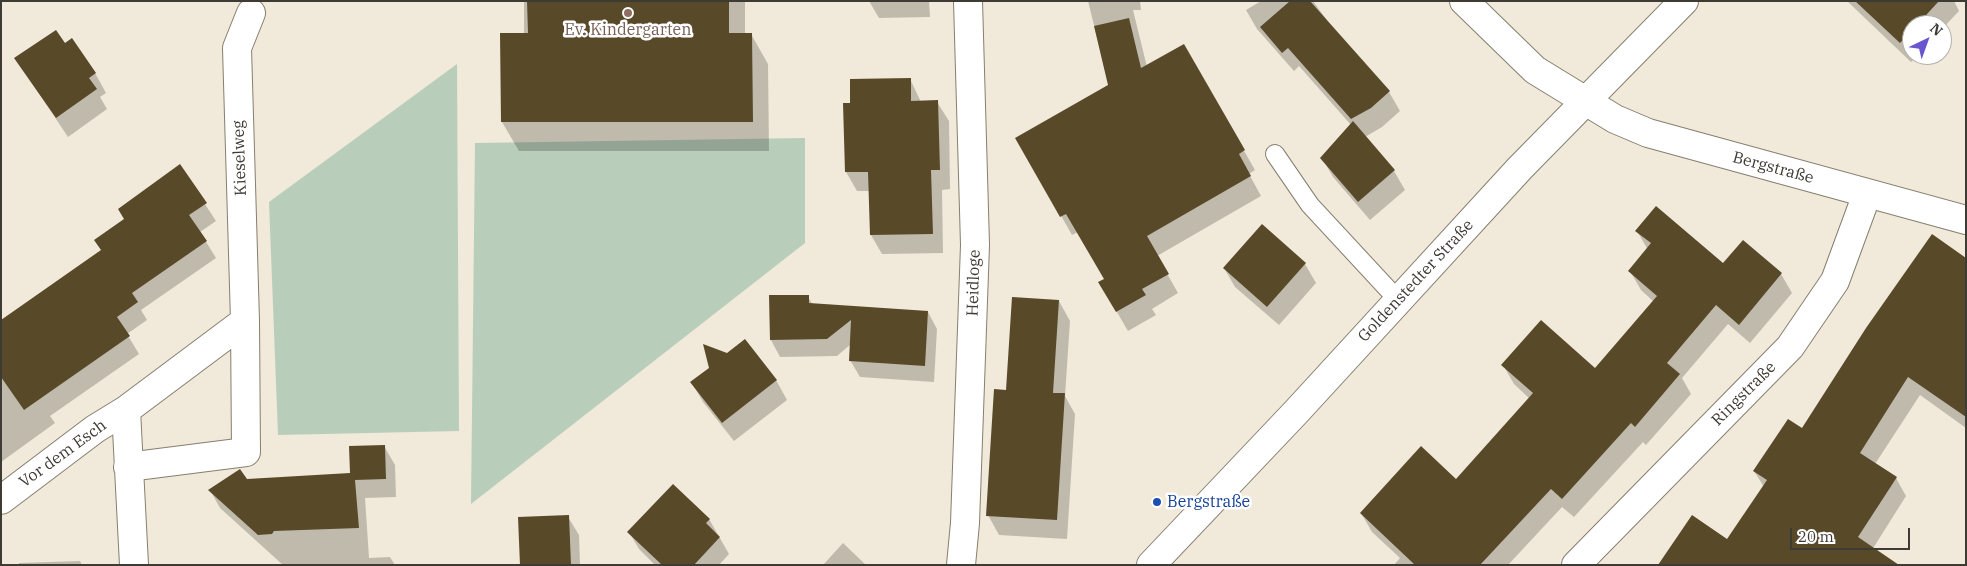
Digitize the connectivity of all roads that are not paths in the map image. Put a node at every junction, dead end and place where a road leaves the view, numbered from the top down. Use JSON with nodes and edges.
{"nodes":[{"id":1,"x":968,"y":1,"type":"edge"},
{"id":2,"x":1464,"y":1,"type":"edge"},
{"id":3,"x":1684,"y":1,"type":"edge"},
{"id":4,"x":254,"y":5,"type":"edge"},
{"id":5,"x":1586,"y":101,"type":"junction"},
{"id":6,"x":1275,"y":154,"type":"dead end"},
{"id":7,"x":1867,"y":194,"type":"junction"},
{"id":8,"x":1966,"y":220,"type":"edge"},
{"id":9,"x":1398,"y":300,"type":"junction"},
{"id":10,"x":245,"y":321,"type":"junction"},
{"id":11,"x":126,"y":410,"type":"junction"},
{"id":12,"x":128,"y":467,"type":"junction"},
{"id":13,"x":1,"y":500,"type":"edge"},
{"id":14,"x":1589,"y":560,"type":"edge"},
{"id":15,"x":134,"y":565,"type":"edge"},
{"id":16,"x":961,"y":565,"type":"edge"},
{"id":17,"x":1151,"y":565,"type":"edge"}],
"edges":[{"from":1,"to":16,"type":"street","name":"Heidloge"},
{"from":2,"to":5,"type":"street","name":"Bergstraße"},
{"from":3,"to":5,"type":"street","name":"Goldenstedter Straße"},
{"from":4,"to":10,"type":"street","name":"Kieselweg"},
{"from":5,"to":7,"type":"street","name":"Bergstraße"},
{"from":5,"to":9,"type":"street","name":"Goldenstedter Straße"},
{"from":6,"to":9,"type":"lane"},
{"from":7,"to":8,"type":"street","name":"Bergstraße"},
{"from":7,"to":14,"type":"street","name":"Ringstraße"},
{"from":9,"to":17,"type":"street","name":"Goldenstedter Straße"},
{"from":10,"to":11,"type":"street"},
{"from":10,"to":12,"type":"street","name":"Kieselweg"},
{"from":11,"to":12,"type":"street"},
{"from":11,"to":13,"type":"street","name":"Vor dem Esch"},
{"from":12,"to":15,"type":"street"}]}
